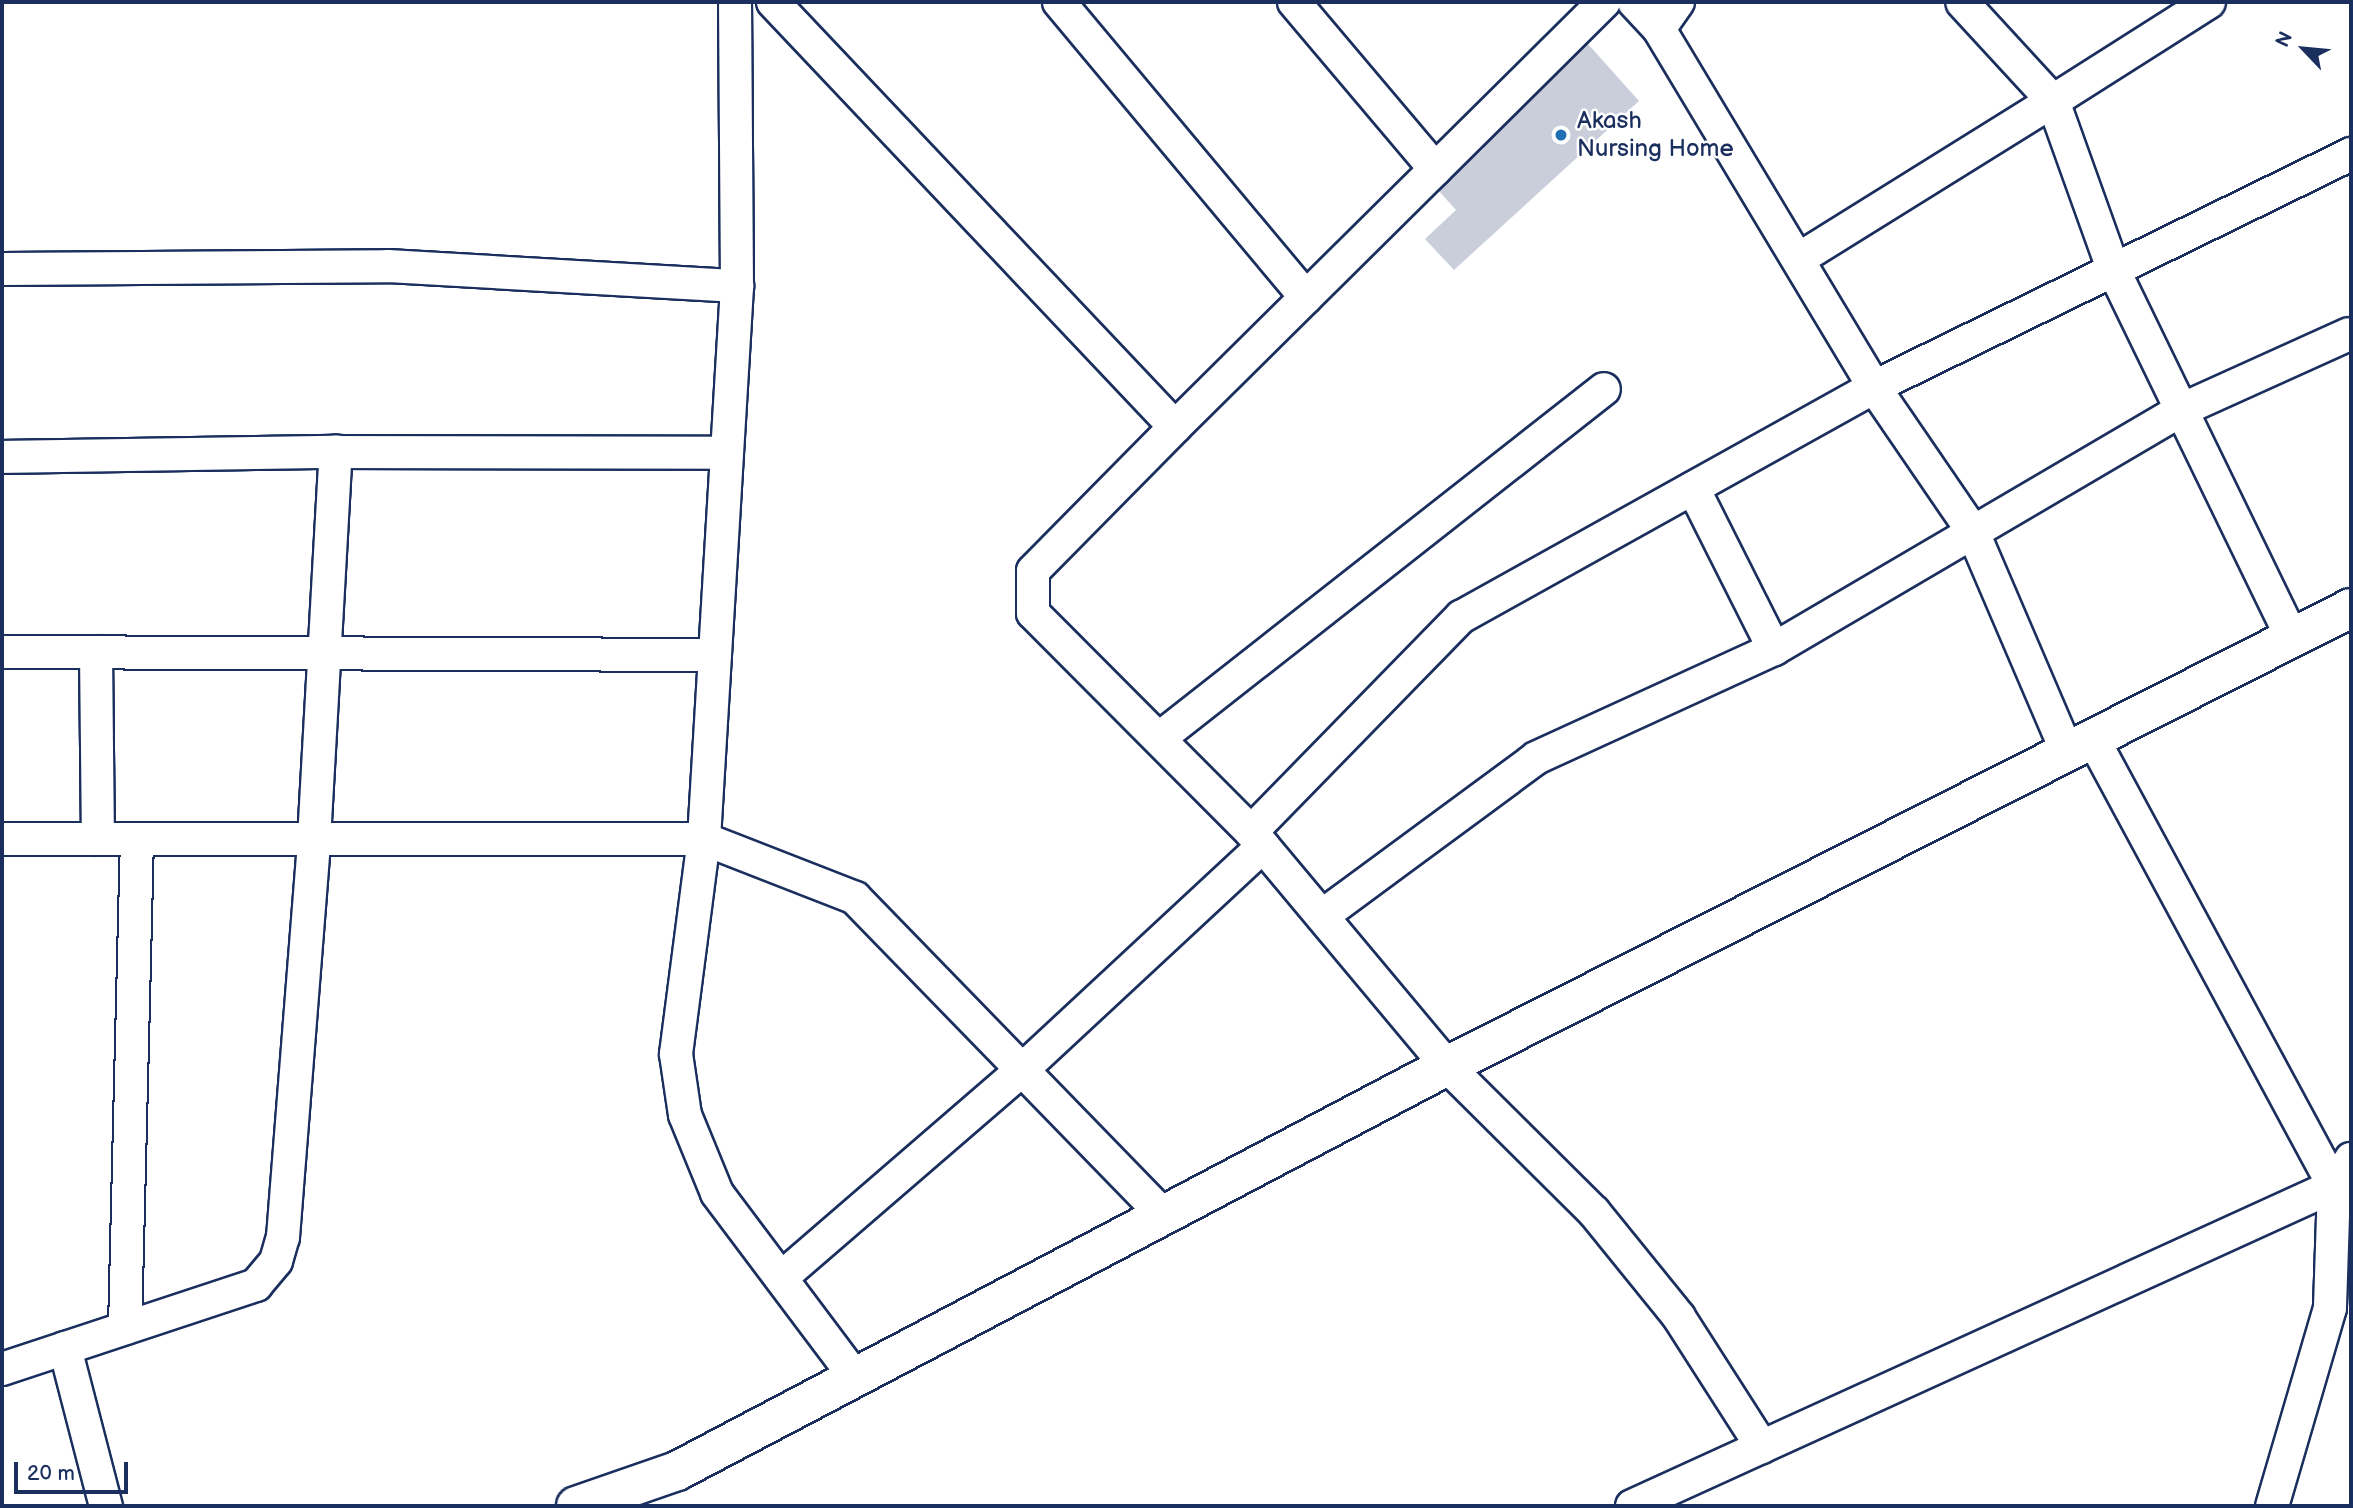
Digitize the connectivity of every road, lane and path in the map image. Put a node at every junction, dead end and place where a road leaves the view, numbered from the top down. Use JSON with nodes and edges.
{"nodes":[{"id":1,"x":735,"y":2,"type":"edge"},
{"id":2,"x":773,"y":2,"type":"edge"},
{"id":3,"x":1059,"y":2,"type":"edge"},
{"id":4,"x":1294,"y":2,"type":"edge"},
{"id":5,"x":1604,"y":2,"type":"edge"},
{"id":6,"x":1634,"y":2,"type":"edge"},
{"id":7,"x":1678,"y":2,"type":"edge"},
{"id":8,"x":1962,"y":2,"type":"edge"},
{"id":9,"x":2209,"y":2,"type":"edge"},
{"id":10,"x":1659,"y":29,"type":"junction"},
{"id":11,"x":2053,"y":101,"type":"junction"},
{"id":12,"x":2351,"y":154,"type":"edge"},
{"id":13,"x":1435,"y":169,"type":"junction"},
{"id":14,"x":1802,"y":257,"type":"junction"},
{"id":15,"x":2,"y":269,"type":"edge"},
{"id":16,"x":2113,"y":270,"type":"junction"},
{"id":17,"x":737,"y":286,"type":"junction"},
{"id":18,"x":1306,"y":297,"type":"junction"},
{"id":19,"x":2348,"y":334,"type":"dead end"},
{"id":20,"x":1874,"y":387,"type":"junction"},
{"id":21,"x":1604,"y":389,"type":"dead end"},
{"id":22,"x":2181,"y":410,"type":"junction"},
{"id":23,"x":1175,"y":427,"type":"junction"},
{"id":24,"x":336,"y":452,"type":"junction"},
{"id":25,"x":727,"y":453,"type":"junction"},
{"id":26,"x":2,"y":457,"type":"edge"},
{"id":27,"x":1693,"y":488,"type":"junction"},
{"id":28,"x":1972,"y":530,"type":"junction"},
{"id":29,"x":2351,"y":608,"type":"edge"},
{"id":30,"x":2292,"y":638,"type":"junction"},
{"id":31,"x":1774,"y":649,"type":"junction"},
{"id":32,"x":2,"y":652,"type":"edge"},
{"id":33,"x":96,"y":652,"type":"junction"},
{"id":34,"x":324,"y":653,"type":"junction"},
{"id":35,"x":715,"y":655,"type":"junction"},
{"id":36,"x":1161,"y":737,"type":"junction"},
{"id":37,"x":2079,"y":743,"type":"junction"},
{"id":38,"x":2,"y":839,"type":"edge"},
{"id":39,"x":98,"y":839,"type":"junction"},
{"id":40,"x":137,"y":839,"type":"junction"},
{"id":41,"x":704,"y":839,"type":"junction"},
{"id":42,"x":1257,"y":839,"type":"junction"},
{"id":43,"x":314,"y":840,"type":"junction"},
{"id":44,"x":1322,"y":916,"type":"junction"},
{"id":45,"x":1447,"y":1066,"type":"junction"},
{"id":46,"x":1022,"y":1070,"type":"junction"},
{"id":47,"x":2351,"y":1158,"type":"edge"},
{"id":48,"x":2334,"y":1186,"type":"junction"},
{"id":49,"x":1162,"y":1214,"type":"junction"},
{"id":50,"x":2342,"y":1249,"type":"edge"},
{"id":51,"x":781,"y":1278,"type":"junction"},
{"id":52,"x":125,"y":1328,"type":"junction"},
{"id":53,"x":65,"y":1348,"type":"junction"},
{"id":54,"x":2,"y":1369,"type":"edge"},
{"id":55,"x":855,"y":1377,"type":"junction"},
{"id":56,"x":1762,"y":1447,"type":"junction"},
{"id":57,"x":106,"y":1506,"type":"edge"},
{"id":58,"x":576,"y":1506,"type":"edge"},
{"id":59,"x":1632,"y":1506,"type":"edge"},
{"id":60,"x":2272,"y":1506,"type":"edge"}],
"edges":[{"from":1,"to":17,"type":"street"},
{"from":2,"to":23,"type":"street"},
{"from":3,"to":18,"type":"street"},
{"from":4,"to":13,"type":"street"},
{"from":5,"to":13,"type":"street"},
{"from":6,"to":10,"type":"street"},
{"from":7,"to":10,"type":"street"},
{"from":8,"to":11,"type":"street"},
{"from":9,"to":11,"type":"street"},
{"from":10,"to":14,"type":"street"},
{"from":11,"to":14,"type":"street"},
{"from":11,"to":16,"type":"street"},
{"from":12,"to":16,"type":"street"},
{"from":13,"to":18,"type":"street"},
{"from":14,"to":20,"type":"street"},
{"from":15,"to":17,"type":"street"},
{"from":16,"to":20,"type":"street"},
{"from":16,"to":22,"type":"street"},
{"from":17,"to":25,"type":"street"},
{"from":18,"to":23,"type":"street"},
{"from":19,"to":22,"type":"street"},
{"from":20,"to":27,"type":"street"},
{"from":20,"to":28,"type":"street"},
{"from":21,"to":36,"type":"street"},
{"from":22,"to":28,"type":"street"},
{"from":22,"to":30,"type":"street"},
{"from":23,"to":36,"type":"street"},
{"from":24,"to":25,"type":"street"},
{"from":24,"to":26,"type":"street"},
{"from":24,"to":34,"type":"street"},
{"from":25,"to":35,"type":"street"},
{"from":27,"to":31,"type":"street"},
{"from":27,"to":42,"type":"street"},
{"from":28,"to":31,"type":"street"},
{"from":28,"to":37,"type":"street"},
{"from":29,"to":30,"type":"street"},
{"from":30,"to":37,"type":"street"},
{"from":31,"to":44,"type":"street"},
{"from":32,"to":33,"type":"street"},
{"from":33,"to":34,"type":"street"},
{"from":33,"to":39,"type":"street"},
{"from":34,"to":35,"type":"street"},
{"from":34,"to":43,"type":"street"},
{"from":35,"to":41,"type":"street"},
{"from":36,"to":42,"type":"street"},
{"from":37,"to":45,"type":"street"},
{"from":37,"to":48,"type":"street"},
{"from":38,"to":39,"type":"street"},
{"from":39,"to":40,"type":"street"},
{"from":40,"to":43,"type":"street"},
{"from":40,"to":52,"type":"street"},
{"from":41,"to":43,"type":"street"},
{"from":41,"to":46,"type":"street"},
{"from":41,"to":51,"type":"street"},
{"from":42,"to":44,"type":"street"},
{"from":42,"to":46,"type":"street"},
{"from":43,"to":52,"type":"street"},
{"from":44,"to":45,"type":"street"},
{"from":45,"to":49,"type":"street"},
{"from":45,"to":56,"type":"street"},
{"from":46,"to":49,"type":"street"},
{"from":46,"to":51,"type":"street"},
{"from":47,"to":48,"type":"street"},
{"from":48,"to":50,"type":"street"},
{"from":48,"to":56,"type":"street"},
{"from":49,"to":55,"type":"street"},
{"from":50,"to":60,"type":"street"},
{"from":51,"to":55,"type":"street"},
{"from":52,"to":53,"type":"street"},
{"from":53,"to":54,"type":"street"},
{"from":53,"to":57,"type":"street"},
{"from":55,"to":58,"type":"street"},
{"from":56,"to":59,"type":"street"}]}
